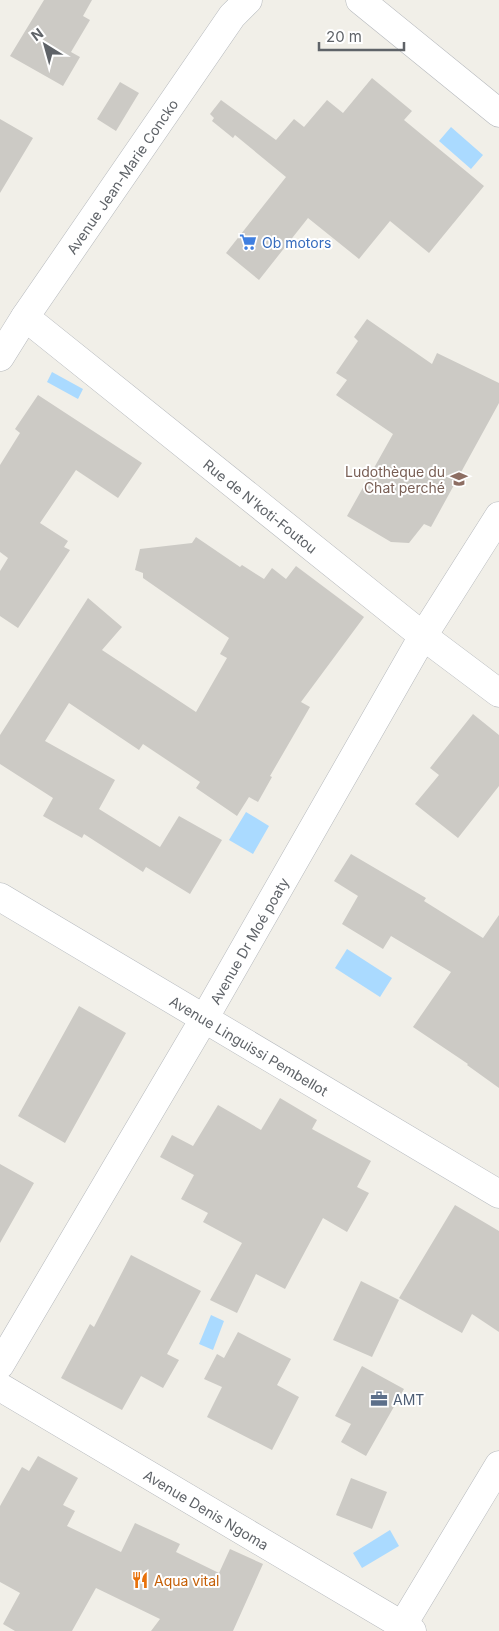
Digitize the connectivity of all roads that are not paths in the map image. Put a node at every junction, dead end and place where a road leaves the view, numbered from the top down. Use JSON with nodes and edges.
{"nodes":[{"id":1,"x":248,"y":0,"type":"edge"},
{"id":2,"x":360,"y":0,"type":"edge"},
{"id":3,"x":499,"y":113,"type":"edge"},
{"id":4,"x":25,"y":317,"type":"junction"},
{"id":5,"x":0,"y":357,"type":"edge"},
{"id":6,"x":499,"y":516,"type":"edge"},
{"id":7,"x":423,"y":636,"type":"junction"},
{"id":8,"x":499,"y":693,"type":"edge"},
{"id":9,"x":0,"y":897,"type":"edge"},
{"id":10,"x":204,"y":1019,"type":"junction"},
{"id":11,"x":499,"y":1194,"type":"edge"},
{"id":12,"x":0,"y":1365,"type":"edge"},
{"id":13,"x":0,"y":1387,"type":"edge"},
{"id":14,"x":499,"y":1465,"type":"edge"},
{"id":15,"x":405,"y":1629,"type":"edge"}],
"edges":[{"from":1,"to":4,"type":"street","name":"Avenue Jean-Marie Concko"},
{"from":2,"to":3,"type":"street"},
{"from":4,"to":5,"type":"street","name":"Avenue Jean-Marie Concko"},
{"from":4,"to":7,"type":"street","name":"Rue de N'koti-Foutou"},
{"from":6,"to":7,"type":"street","name":"Avenue Dr Moé poaty"},
{"from":7,"to":8,"type":"street","name":"Rue de N'koti-Foutou"},
{"from":7,"to":10,"type":"street","name":"Avenue Dr Moé poaty"},
{"from":9,"to":10,"type":"street","name":"Avenue Linguissi Pembellot"},
{"from":10,"to":11,"type":"street","name":"Avenue Linguissi Pembellot"},
{"from":10,"to":12,"type":"street","name":"Avenue Dr Moé poaty"},
{"from":13,"to":15,"type":"street","name":"Avenue Denis Ngoma"},
{"from":14,"to":15,"type":"street"}]}
